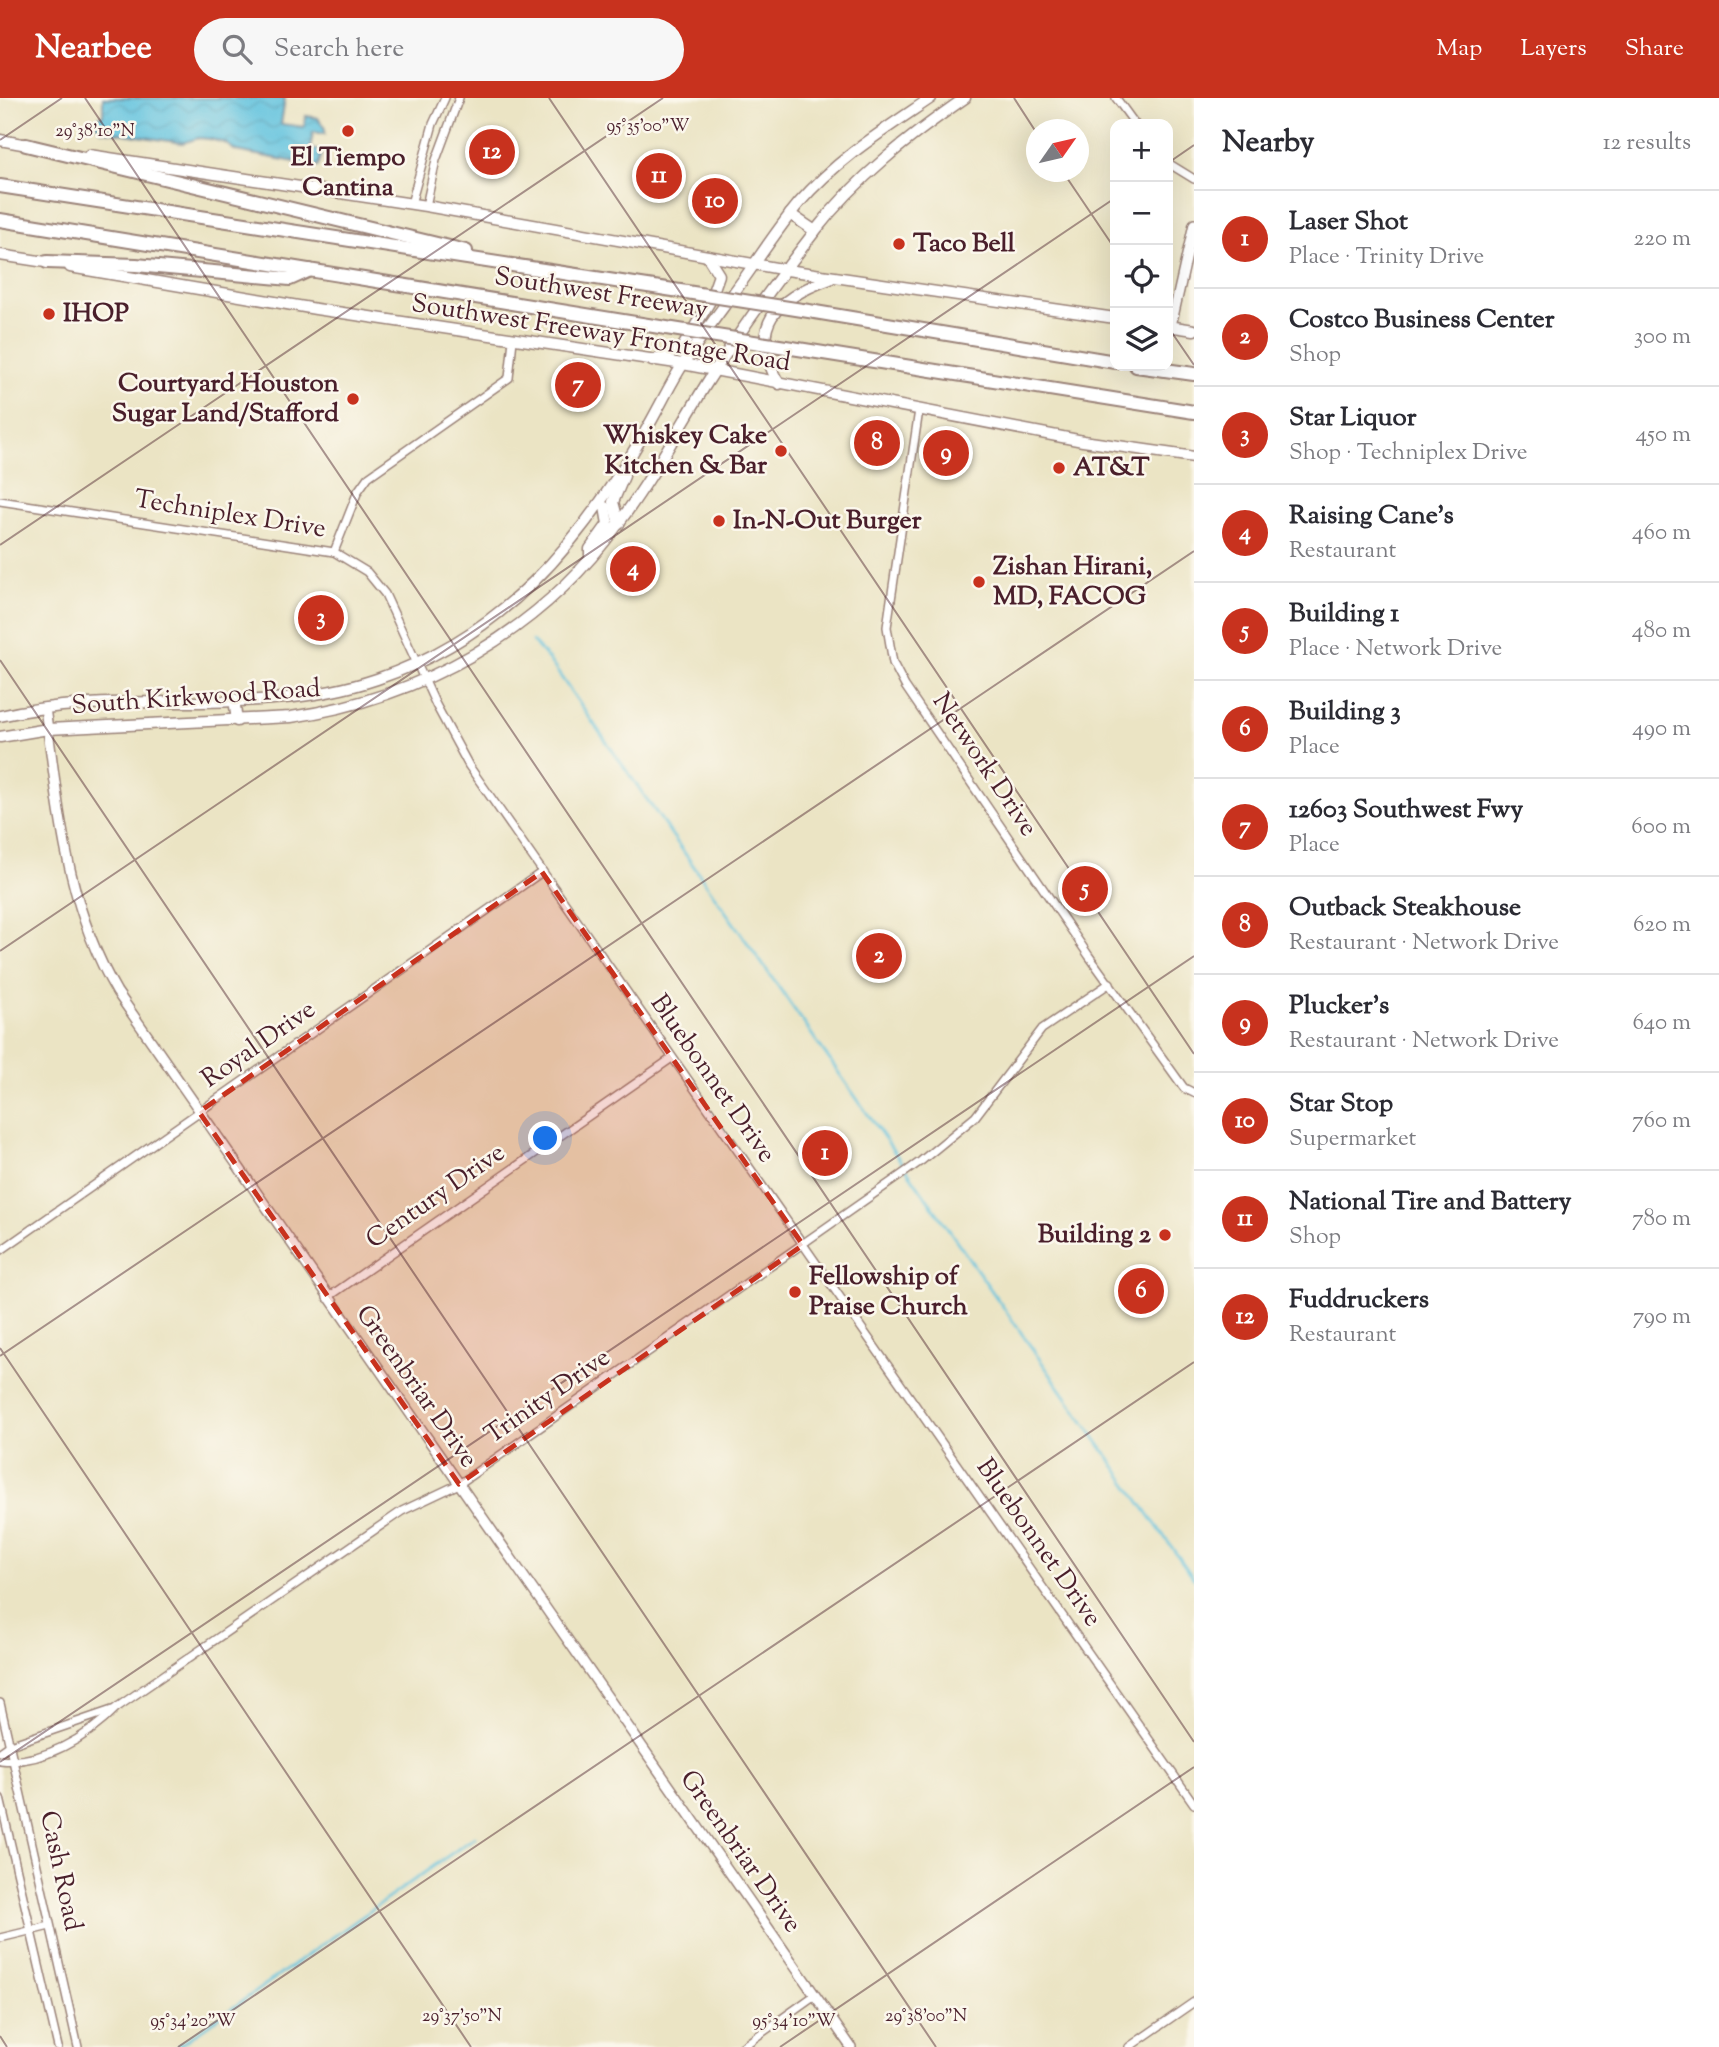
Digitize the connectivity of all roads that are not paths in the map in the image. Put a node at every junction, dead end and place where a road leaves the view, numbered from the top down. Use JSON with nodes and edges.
{"nodes":[{"id":1,"x":445,"y":98,"type":"edge"},
{"id":2,"x":459,"y":98,"type":"edge"},
{"id":3,"x":931,"y":98,"type":"edge"},
{"id":4,"x":965,"y":98,"type":"edge"},
{"id":5,"x":1116,"y":98,"type":"edge"},
{"id":6,"x":1131,"y":119,"type":"edge"},
{"id":7,"x":0,"y":140,"type":"edge"},
{"id":8,"x":26,"y":145,"type":"junction"},
{"id":9,"x":1173,"y":166,"type":"edge"},
{"id":10,"x":1194,"y":179,"type":"edge"},
{"id":11,"x":0,"y":186,"type":"edge"},
{"id":12,"x":411,"y":204,"type":"junction"},
{"id":13,"x":426,"y":206,"type":"junction"},
{"id":14,"x":790,"y":214,"type":"junction"},
{"id":15,"x":0,"y":220,"type":"edge"},
{"id":16,"x":1194,"y":224,"type":"edge"},
{"id":17,"x":815,"y":231,"type":"junction"},
{"id":18,"x":0,"y":255,"type":"edge"},
{"id":19,"x":707,"y":256,"type":"junction"},
{"id":20,"x":47,"y":262,"type":"junction"},
{"id":21,"x":755,"y":263,"type":"junction"},
{"id":22,"x":531,"y":268,"type":"junction"},
{"id":23,"x":310,"y":270,"type":"junction"},
{"id":24,"x":787,"y":271,"type":"junction"},
{"id":25,"x":834,"y":278,"type":"junction"},
{"id":26,"x":1173,"y":310,"type":"edge"},
{"id":27,"x":1110,"y":317,"type":"edge"},
{"id":28,"x":1173,"y":327,"type":"edge"},
{"id":29,"x":1194,"y":330,"type":"edge"},
{"id":30,"x":513,"y":340,"type":"junction"},
{"id":31,"x":651,"y":361,"type":"junction"},
{"id":32,"x":1110,"y":361,"type":"edge"},
{"id":33,"x":683,"y":364,"type":"junction"},
{"id":34,"x":715,"y":371,"type":"junction"},
{"id":35,"x":1172,"y":371,"type":"edge"},
{"id":36,"x":1194,"y":374,"type":"edge"},
{"id":37,"x":779,"y":384,"type":"junction"},
{"id":38,"x":919,"y":410,"type":"junction"},
{"id":39,"x":1194,"y":412,"type":"edge"},
{"id":40,"x":1194,"y":457,"type":"edge"},
{"id":41,"x":627,"y":460,"type":"junction"},
{"id":42,"x":0,"y":501,"type":"edge"},
{"id":43,"x":600,"y":501,"type":"junction"},
{"id":44,"x":619,"y":524,"type":"junction"},
{"id":45,"x":334,"y":552,"type":"junction"},
{"id":46,"x":590,"y":559,"type":"junction"},
{"id":47,"x":417,"y":663,"type":"junction"},
{"id":48,"x":425,"y":681,"type":"junction"},
{"id":49,"x":329,"y":691,"type":"junction"},
{"id":50,"x":234,"y":699,"type":"junction"},
{"id":51,"x":45,"y":708,"type":"junction"},
{"id":52,"x":332,"y":710,"type":"junction"},
{"id":53,"x":0,"y":716,"type":"edge"},
{"id":54,"x":236,"y":721,"type":"junction"},
{"id":55,"x":48,"y":729,"type":"junction"},
{"id":56,"x":0,"y":737,"type":"edge"},
{"id":57,"x":542,"y":873,"type":"junction"},
{"id":58,"x":1110,"y":983,"type":"junction"},
{"id":59,"x":672,"y":1058,"type":"junction"},
{"id":60,"x":1194,"y":1094,"type":"edge"},
{"id":61,"x":199,"y":1112,"type":"junction"},
{"id":62,"x":803,"y":1245,"type":"junction"},
{"id":63,"x":0,"y":1251,"type":"edge"},
{"id":64,"x":327,"y":1298,"type":"junction"},
{"id":65,"x":459,"y":1484,"type":"junction"},
{"id":66,"x":0,"y":1703,"type":"edge"},
{"id":67,"x":116,"y":1709,"type":"junction"},
{"id":68,"x":10,"y":1745,"type":"junction"},
{"id":69,"x":0,"y":1752,"type":"edge"},
{"id":70,"x":0,"y":1760,"type":"edge"},
{"id":71,"x":15,"y":1762,"type":"junction"},
{"id":72,"x":0,"y":1798,"type":"edge"},
{"id":73,"x":1194,"y":1804,"type":"edge"},
{"id":74,"x":50,"y":1926,"type":"junction"},
{"id":75,"x":30,"y":1930,"type":"junction"},
{"id":76,"x":0,"y":1938,"type":"edge"},
{"id":77,"x":816,"y":1995,"type":"junction"},
{"id":78,"x":1194,"y":2002,"type":"edge"},
{"id":79,"x":58,"y":2047,"type":"edge"},
{"id":80,"x":78,"y":2047,"type":"edge"},
{"id":81,"x":742,"y":2047,"type":"edge"},
{"id":82,"x":851,"y":2047,"type":"edge"},
{"id":83,"x":1129,"y":2047,"type":"edge"}],
"edges":[{"from":1,"to":12,"type":"street"},
{"from":2,"to":13,"type":"street"},
{"from":3,"to":14,"type":"main road","name":"South Kirkwood Road"},
{"from":4,"to":17,"type":"main road","name":"South Kirkwood Road"},
{"from":5,"to":6,"type":"street"},
{"from":7,"to":8,"type":"main road"},
{"from":8,"to":12,"type":"main road"},
{"from":8,"to":22,"type":"highway"},
{"from":9,"to":10,"type":"street"},
{"from":11,"to":22,"type":"highway","name":"Southwest Freeway"},
{"from":12,"to":13,"type":"main road"},
{"from":13,"to":19,"type":"main road"},
{"from":14,"to":17,"type":"main road"},
{"from":14,"to":21,"type":"main road","name":"South Kirkwood Road"},
{"from":15,"to":23,"type":"highway","name":"Southwest Freeway"},
{"from":16,"to":26,"type":"street"},
{"from":17,"to":24,"type":"main road","name":"South Kirkwood Road"},
{"from":18,"to":20,"type":"main road","name":"Southwest Freeway Frontage Road"},
{"from":19,"to":21,"type":"main road"},
{"from":19,"to":31,"type":"main road"},
{"from":20,"to":23,"type":"highway"},
{"from":20,"to":30,"type":"main road","name":"Southwest Freeway Frontage Road"},
{"from":21,"to":24,"type":"main road"},
{"from":21,"to":33,"type":"main road","name":"South Kirkwood Road"},
{"from":22,"to":32,"type":"highway","name":"Southwest Freeway","bridge":true},
{"from":23,"to":39,"type":"highway","name":"Southwest Freeway","bridge":true},
{"from":24,"to":25,"type":"main road"},
{"from":24,"to":34,"type":"main road","name":"South Kirkwood Road"},
{"from":25,"to":27,"type":"main road"},
{"from":25,"to":37,"type":"main road"},
{"from":28,"to":29,"type":"main road"},
{"from":30,"to":31,"type":"main road","name":"Southwest Freeway Frontage Road"},
{"from":30,"to":45,"type":"street"},
{"from":31,"to":33,"type":"main road","name":"Southwest Freeway Frontage Road"},
{"from":33,"to":34,"type":"main road","name":"Southwest Freeway Frontage Road"},
{"from":33,"to":41,"type":"main road","name":"South Kirkwood Road"},
{"from":34,"to":37,"type":"main road","name":"Southwest Freeway Frontage Road"},
{"from":34,"to":44,"type":"main road","name":"South Kirkwood Road"},
{"from":35,"to":36,"type":"highway"},
{"from":37,"to":38,"type":"main road","name":"Southwest Freeway Frontage Road"},
{"from":38,"to":40,"type":"main road","name":"Southwest Freeway Frontage Road"},
{"from":38,"to":58,"type":"street","name":"Network Drive"},
{"from":41,"to":43,"type":"main road","name":"South Kirkwood Road"},
{"from":41,"to":44,"type":"main road"},
{"from":42,"to":45,"type":"street","name":"Techniplex Drive"},
{"from":43,"to":46,"type":"main road"},
{"from":43,"to":47,"type":"main road","name":"South Kirkwood Road"},
{"from":44,"to":46,"type":"main road","name":"South Kirkwood Road"},
{"from":45,"to":47,"type":"street","name":"Techniplex Drive"},
{"from":46,"to":48,"type":"main road","name":"South Kirkwood Road"},
{"from":47,"to":48,"type":"street","name":"Techniplex Drive"},
{"from":47,"to":49,"type":"main road","name":"South Kirkwood Road"},
{"from":48,"to":52,"type":"main road","name":"South Kirkwood Road"},
{"from":48,"to":57,"type":"street","name":"Bluebonnet Drive"},
{"from":49,"to":50,"type":"main road","name":"South Kirkwood Road"},
{"from":49,"to":52,"type":"main road"},
{"from":50,"to":51,"type":"main road","name":"South Kirkwood Road"},
{"from":50,"to":54,"type":"main road"},
{"from":51,"to":53,"type":"main road","name":"South Kirkwood Road"},
{"from":51,"to":55,"type":"street","name":"Greenbriar Drive"},
{"from":52,"to":54,"type":"main road","name":"South Kirkwood Road"},
{"from":54,"to":55,"type":"main road","name":"South Kirkwood Road"},
{"from":55,"to":56,"type":"main road","name":"South Kirkwood Road"},
{"from":55,"to":61,"type":"street","name":"Greenbriar Drive"},
{"from":57,"to":59,"type":"street","name":"Bluebonnet Drive"},
{"from":57,"to":61,"type":"street","name":"Royal Drive"},
{"from":58,"to":60,"type":"street","name":"Network Drive"},
{"from":58,"to":62,"type":"street","name":"Trinity Drive"},
{"from":59,"to":62,"type":"street","name":"Bluebonnet Drive"},
{"from":59,"to":64,"type":"street","name":"Century Drive"},
{"from":61,"to":63,"type":"street","name":"Royal Drive"},
{"from":61,"to":64,"type":"street","name":"Greenbriar Drive"},
{"from":62,"to":65,"type":"street","name":"Trinity Drive"},
{"from":62,"to":73,"type":"street","name":"Bluebonnet Drive"},
{"from":64,"to":65,"type":"street","name":"Greenbriar Drive"},
{"from":65,"to":67,"type":"street","name":"Trinity Drive"},
{"from":65,"to":77,"type":"street","name":"Greenbriar Drive"},
{"from":66,"to":68,"type":"street","name":"Cash Road"},
{"from":67,"to":68,"type":"street","name":"Trinity Drive"},
{"from":67,"to":71,"type":"street","name":"Trinity Drive"},
{"from":68,"to":69,"type":"street","name":"Trinity Drive"},
{"from":68,"to":71,"type":"street","name":"Cash Road"},
{"from":70,"to":71,"type":"street","name":"Trinity Drive"},
{"from":71,"to":74,"type":"street","name":"Cash Road"},
{"from":72,"to":75,"type":"street","name":"Cash Road"},
{"from":74,"to":75,"type":"street"},
{"from":74,"to":80,"type":"street","name":"Cash Road"},
{"from":75,"to":76,"type":"street"},
{"from":75,"to":79,"type":"street","name":"Cash Road"},
{"from":77,"to":81,"type":"street"},
{"from":77,"to":82,"type":"street","name":"Greenbriar Drive"},
{"from":78,"to":83,"type":"street"}]}
